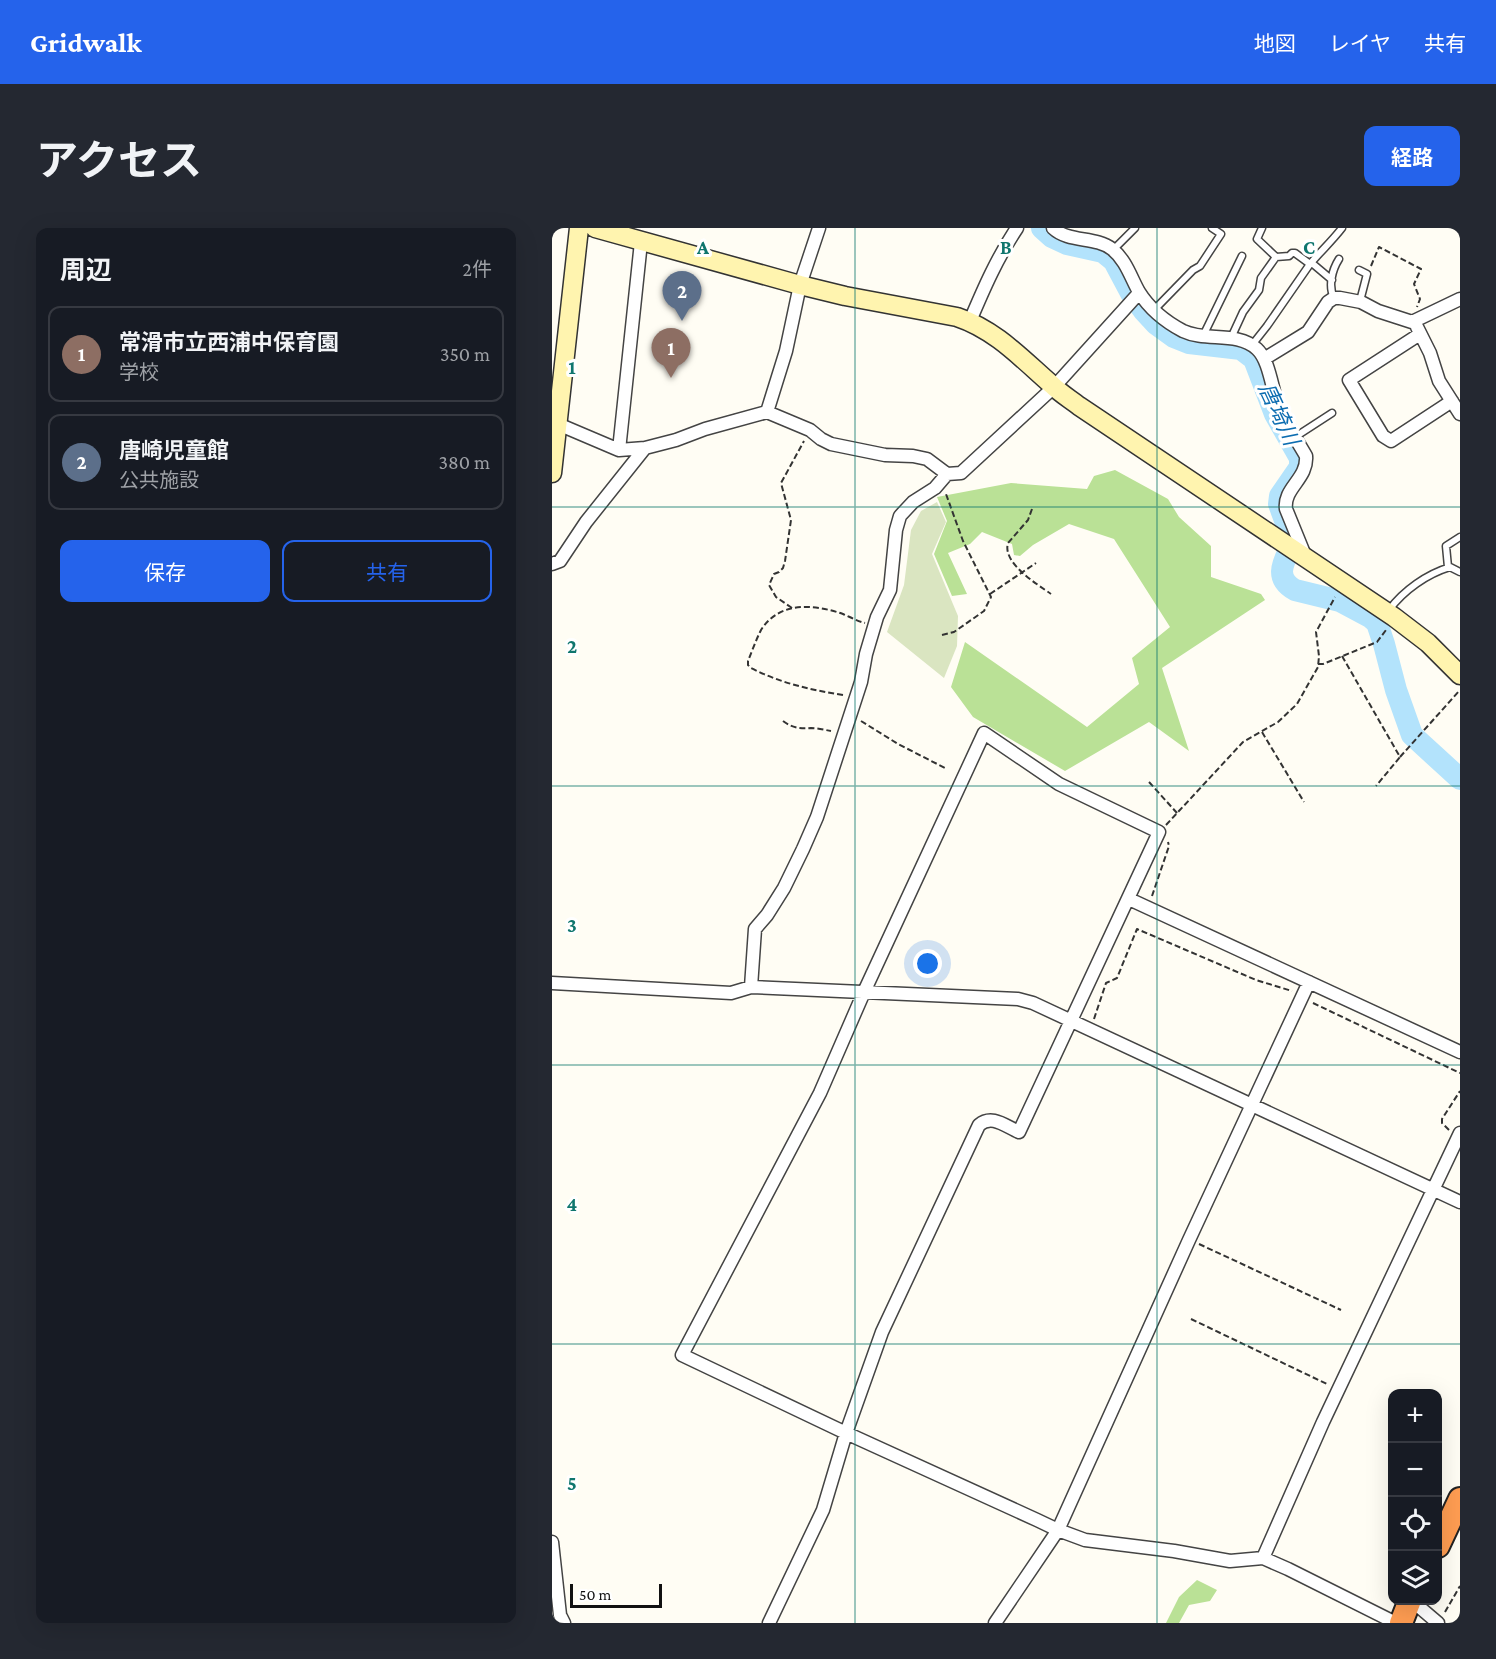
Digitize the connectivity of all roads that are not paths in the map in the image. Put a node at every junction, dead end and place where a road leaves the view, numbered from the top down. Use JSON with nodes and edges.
{"nodes":[{"id":1,"x":579,"y":228,"type":"edge"},
{"id":2,"x":595,"y":228,"type":"edge"},
{"id":3,"x":819,"y":228,"type":"edge"},
{"id":4,"x":1017,"y":228,"type":"edge"},
{"id":5,"x":1053,"y":228,"type":"edge"},
{"id":6,"x":1135,"y":228,"type":"edge"},
{"id":7,"x":1212,"y":228,"type":"edge"},
{"id":8,"x":1226,"y":228,"type":"edge"},
{"id":9,"x":1263,"y":228,"type":"edge"},
{"id":10,"x":1342,"y":228,"type":"edge"},
{"id":11,"x":1221,"y":234,"type":"junction"},
{"id":12,"x":641,"y":242,"type":"junction"},
{"id":13,"x":1113,"y":250,"type":"junction"},
{"id":14,"x":1242,"y":256,"type":"dead end"},
{"id":15,"x":1276,"y":257,"type":"junction"},
{"id":16,"x":1339,"y":259,"type":"dead end"},
{"id":17,"x":1310,"y":264,"type":"junction"},
{"id":18,"x":1359,"y":270,"type":"dead end"},
{"id":19,"x":1332,"y":280,"type":"junction"},
{"id":20,"x":800,"y":285,"type":"junction"},
{"id":21,"x":1139,"y":293,"type":"junction"},
{"id":22,"x":1334,"y":298,"type":"junction"},
{"id":23,"x":1460,"y":299,"type":"edge"},
{"id":24,"x":1359,"y":302,"type":"junction"},
{"id":25,"x":1154,"y":310,"type":"junction"},
{"id":26,"x":970,"y":321,"type":"junction"},
{"id":27,"x":1413,"y":321,"type":"junction"},
{"id":28,"x":1420,"y":334,"type":"junction"},
{"id":29,"x":1203,"y":336,"type":"junction"},
{"id":30,"x":1231,"y":339,"type":"junction"},
{"id":31,"x":1251,"y":345,"type":"junction"},
{"id":32,"x":1264,"y":359,"type":"junction"},
{"id":33,"x":1054,"y":387,"type":"junction"},
{"id":34,"x":1452,"y":401,"type":"junction"},
{"id":35,"x":767,"y":412,"type":"junction"},
{"id":36,"x":1332,"y":413,"type":"dead end"},
{"id":37,"x":1460,"y":414,"type":"edge"},
{"id":38,"x":555,"y":423,"type":"edge"},
{"id":39,"x":1295,"y":437,"type":"junction"},
{"id":40,"x":645,"y":448,"type":"junction"},
{"id":41,"x":619,"y":450,"type":"junction"},
{"id":42,"x":552,"y":473,"type":"edge"},
{"id":43,"x":947,"y":474,"type":"junction"},
{"id":44,"x":1460,"y":537,"type":"edge"},
{"id":45,"x":1306,"y":559,"type":"junction"},
{"id":46,"x":552,"y":564,"type":"edge"},
{"id":47,"x":1448,"y":567,"type":"junction"},
{"id":48,"x":1460,"y":572,"type":"edge"},
{"id":49,"x":1391,"y":615,"type":"junction"},
{"id":50,"x":1460,"y":675,"type":"edge"},
{"id":51,"x":1129,"y":899,"type":"junction"},
{"id":52,"x":1310,"y":982,"type":"junction"},
{"id":53,"x":552,"y":983,"type":"edge"},
{"id":54,"x":751,"y":987,"type":"junction"},
{"id":55,"x":864,"y":992,"type":"junction"},
{"id":56,"x":1071,"y":1022,"type":"junction"},
{"id":57,"x":1460,"y":1053,"type":"edge"},
{"id":58,"x":1252,"y":1105,"type":"junction"},
{"id":59,"x":1459,"y":1134,"type":"edge"},
{"id":60,"x":1433,"y":1190,"type":"junction"},
{"id":61,"x":1460,"y":1202,"type":"edge"},
{"id":62,"x":846,"y":1433,"type":"junction"},
{"id":63,"x":1460,"y":1499,"type":"edge"},
{"id":64,"x":1058,"y":1530,"type":"junction"},
{"id":65,"x":1442,"y":1536,"type":"edge"},
{"id":66,"x":552,"y":1542,"type":"edge"},
{"id":67,"x":1263,"y":1558,"type":"junction"},
{"id":68,"x":1408,"y":1605,"type":"edge"},
{"id":69,"x":1418,"y":1605,"type":"edge"},
{"id":70,"x":1440,"y":1619,"type":"edge"},
{"id":71,"x":564,"y":1623,"type":"edge"},
{"id":72,"x":769,"y":1623,"type":"edge"},
{"id":73,"x":995,"y":1623,"type":"edge"},
{"id":74,"x":1396,"y":1623,"type":"edge"},
{"id":75,"x":1401,"y":1623,"type":"edge"}],
"edges":[{"from":1,"to":38,"type":"street"},
{"from":2,"to":12,"type":"street"},
{"from":3,"to":20,"type":"street"},
{"from":4,"to":26,"type":"street"},
{"from":5,"to":13,"type":"street"},
{"from":6,"to":13,"type":"lane"},
{"from":7,"to":11,"type":"lane"},
{"from":8,"to":11,"type":"lane"},
{"from":9,"to":15,"type":"lane"},
{"from":10,"to":17,"type":"lane"},
{"from":11,"to":25,"type":"lane"},
{"from":12,"to":20,"type":"street"},
{"from":12,"to":41,"type":"street"},
{"from":13,"to":21,"type":"street"},
{"from":14,"to":29,"type":"lane"},
{"from":15,"to":17,"type":"lane"},
{"from":15,"to":30,"type":"lane"},
{"from":16,"to":19,"type":"lane"},
{"from":17,"to":19,"type":"lane"},
{"from":17,"to":31,"type":"lane"},
{"from":18,"to":24,"type":"lane"},
{"from":19,"to":22,"type":"lane"},
{"from":20,"to":26,"type":"street"},
{"from":20,"to":35,"type":"street"},
{"from":21,"to":25,"type":"street"},
{"from":21,"to":33,"type":"street"},
{"from":22,"to":24,"type":"street"},
{"from":22,"to":32,"type":"street"},
{"from":23,"to":27,"type":"street"},
{"from":24,"to":27,"type":"street"},
{"from":25,"to":29,"type":"street"},
{"from":26,"to":33,"type":"street"},
{"from":27,"to":28,"type":"street"},
{"from":28,"to":34,"type":"street"},
{"from":28,"to":34,"type":"street"},
{"from":29,"to":30,"type":"street"},
{"from":30,"to":31,"type":"street"},
{"from":31,"to":32,"type":"street"},
{"from":32,"to":39,"type":"street"},
{"from":33,"to":43,"type":"street"},
{"from":33,"to":45,"type":"street"},
{"from":34,"to":37,"type":"street"},
{"from":35,"to":40,"type":"street"},
{"from":35,"to":43,"type":"street"},
{"from":36,"to":39,"type":"lane"},
{"from":38,"to":41,"type":"street"},
{"from":38,"to":42,"type":"street"},
{"from":39,"to":45,"type":"street"},
{"from":40,"to":41,"type":"street"},
{"from":40,"to":46,"type":"street"},
{"from":43,"to":54,"type":"street"},
{"from":44,"to":47,"type":"lane"},
{"from":45,"to":49,"type":"street"},
{"from":47,"to":48,"type":"lane"},
{"from":47,"to":49,"type":"lane"},
{"from":49,"to":50,"type":"street"},
{"from":51,"to":52,"type":"street"},
{"from":51,"to":55,"type":"street"},
{"from":51,"to":56,"type":"street"},
{"from":52,"to":57,"type":"street"},
{"from":52,"to":58,"type":"street"},
{"from":53,"to":54,"type":"street"},
{"from":54,"to":55,"type":"street"},
{"from":55,"to":56,"type":"street"},
{"from":55,"to":62,"type":"street"},
{"from":56,"to":58,"type":"street"},
{"from":56,"to":62,"type":"street"},
{"from":58,"to":60,"type":"street"},
{"from":58,"to":64,"type":"street"},
{"from":59,"to":60,"type":"street"},
{"from":60,"to":61,"type":"street"},
{"from":60,"to":67,"type":"street"},
{"from":62,"to":64,"type":"street"},
{"from":62,"to":72,"type":"street"},
{"from":63,"to":65,"type":"highway"},
{"from":64,"to":67,"type":"street"},
{"from":64,"to":73,"type":"street"},
{"from":66,"to":71,"type":"street"},
{"from":67,"to":74,"type":"street"},
{"from":68,"to":75,"type":"highway"},
{"from":69,"to":70,"type":"street"}]}
